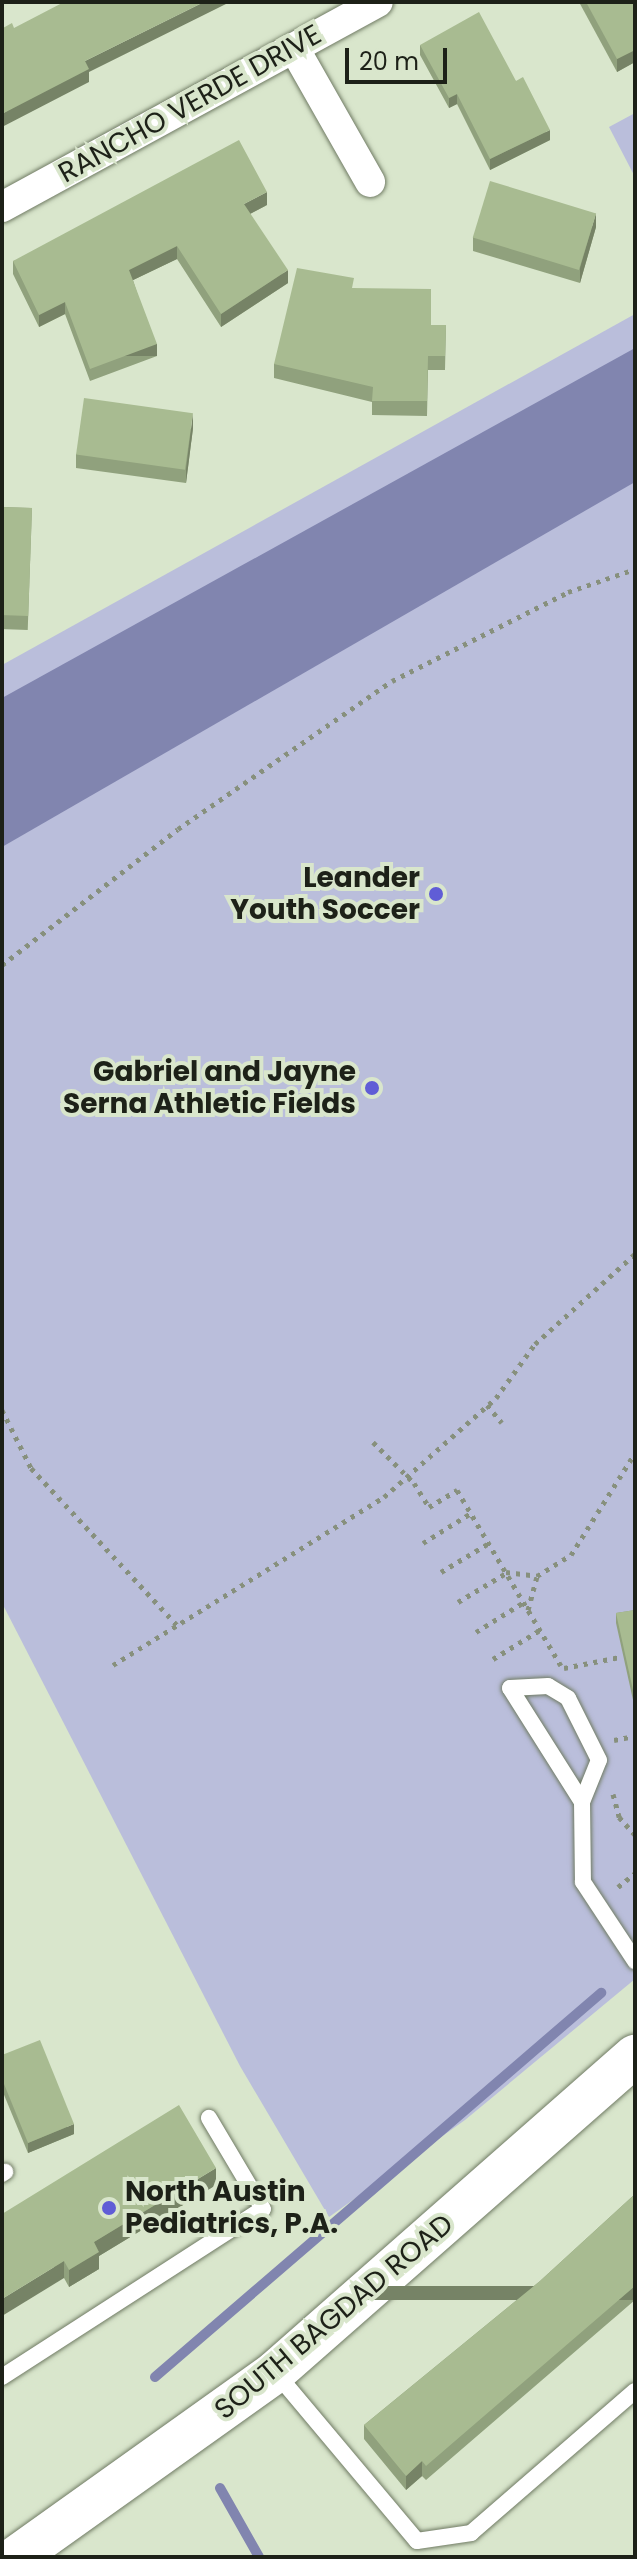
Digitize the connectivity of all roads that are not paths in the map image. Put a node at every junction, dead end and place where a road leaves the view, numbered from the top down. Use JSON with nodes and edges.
{"nodes":[{"id":1,"x":378,"y":2,"type":"edge"},
{"id":2,"x":294,"y":48,"type":"junction"},
{"id":3,"x":370,"y":182,"type":"dead end"},
{"id":4,"x":2,"y":207,"type":"edge"},
{"id":5,"x":582,"y":1802,"type":"junction"},
{"id":6,"x":635,"y":1961,"type":"edge"},
{"id":7,"x":635,"y":2056,"type":"edge"},
{"id":8,"x":209,"y":2118,"type":"dead end"},
{"id":9,"x":275,"y":2372,"type":"junction"},
{"id":10,"x":2,"y":2377,"type":"edge"},
{"id":11,"x":635,"y":2391,"type":"edge"},
{"id":12,"x":16,"y":2557,"type":"edge"}],
"edges":[{"from":1,"to":2,"type":"street","name":"RANCHO VERDE DRIVE"},
{"from":2,"to":3,"type":"street"},
{"from":2,"to":4,"type":"street","name":"RANCHO VERDE DRIVE"},
{"from":5,"to":5,"type":"lane"},
{"from":5,"to":6,"type":"lane"},
{"from":7,"to":9,"type":"main road","name":"SOUTH BAGDAD ROAD"},
{"from":8,"to":10,"type":"lane"},
{"from":9,"to":11,"type":"lane"},
{"from":9,"to":12,"type":"main road","name":"SOUTH BAGDAD ROAD"}]}
